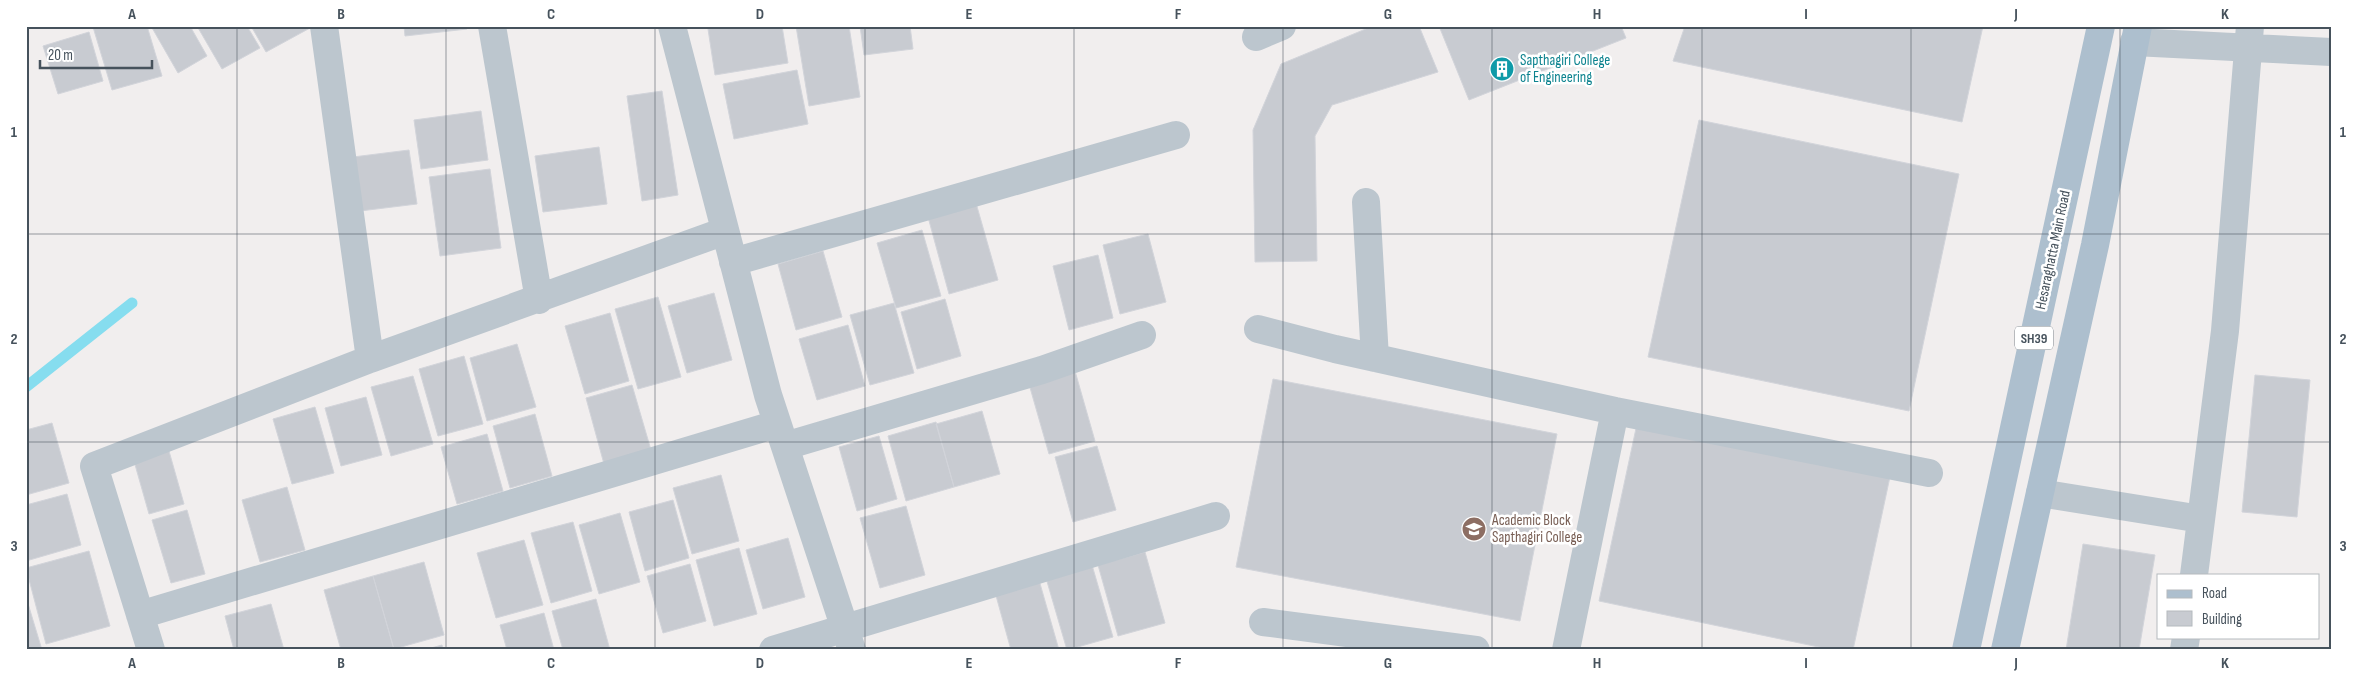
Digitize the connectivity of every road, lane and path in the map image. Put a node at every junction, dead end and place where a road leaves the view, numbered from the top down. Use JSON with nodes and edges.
{"nodes":[{"id":1,"x":324,"y":26,"type":"edge"},
{"id":2,"x":492,"y":26,"type":"edge"},
{"id":3,"x":672,"y":26,"type":"edge"},
{"id":4,"x":1282,"y":26,"type":"edge"},
{"id":5,"x":2101,"y":26,"type":"edge"},
{"id":6,"x":2136,"y":34,"type":"edge"},
{"id":7,"x":1256,"y":37,"type":"dead end"},
{"id":8,"x":2250,"y":38,"type":"edge"},
{"id":9,"x":2331,"y":52,"type":"edge"},
{"id":10,"x":1176,"y":135,"type":"dead end"},
{"id":11,"x":1366,"y":202,"type":"dead end"},
{"id":12,"x":725,"y":231,"type":"junction"},
{"id":13,"x":733,"y":262,"type":"junction"},
{"id":14,"x":539,"y":300,"type":"junction"},
{"id":15,"x":1258,"y":329,"type":"dead end"},
{"id":16,"x":1142,"y":335,"type":"dead end"},
{"id":17,"x":1374,"y":358,"type":"junction"},
{"id":18,"x":370,"y":360,"type":"junction"},
{"id":19,"x":1615,"y":411,"type":"junction"},
{"id":20,"x":781,"y":435,"type":"junction"},
{"id":21,"x":1929,"y":473,"type":"dead end"},
{"id":22,"x":2040,"y":493,"type":"junction"},
{"id":23,"x":1216,"y":516,"type":"dead end"},
{"id":24,"x":2201,"y":518,"type":"junction"},
{"id":25,"x":2194,"y":574,"type":"edge"},
{"id":26,"x":140,"y":615,"type":"junction"},
{"id":27,"x":1263,"y":622,"type":"dead end"},
{"id":28,"x":848,"y":639,"type":"edge"},
{"id":29,"x":151,"y":650,"type":"edge"},
{"id":30,"x":773,"y":650,"type":"edge"},
{"id":31,"x":1476,"y":650,"type":"edge"},
{"id":32,"x":1566,"y":650,"type":"edge"},
{"id":33,"x":1966,"y":650,"type":"edge"},
{"id":34,"x":2005,"y":650,"type":"edge"}],
"edges":[{"from":1,"to":18,"type":"street"},
{"from":2,"to":14,"type":"street"},
{"from":3,"to":12,"type":"street"},
{"from":4,"to":7,"type":"street"},
{"from":5,"to":33,"type":"main road","name":"Hesaraghatta Main Road","number":"SH39"},
{"from":6,"to":8,"type":"street"},
{"from":6,"to":22,"type":"main road"},
{"from":8,"to":9,"type":"street"},
{"from":8,"to":24,"type":"street"},
{"from":10,"to":13,"type":"street"},
{"from":11,"to":17,"type":"street"},
{"from":12,"to":13,"type":"street"},
{"from":12,"to":14,"type":"street"},
{"from":13,"to":20,"type":"street"},
{"from":14,"to":18,"type":"street"},
{"from":15,"to":17,"type":"street"},
{"from":16,"to":20,"type":"street"},
{"from":17,"to":19,"type":"street"},
{"from":18,"to":26,"type":"street"},
{"from":19,"to":21,"type":"street"},
{"from":19,"to":32,"type":"street"},
{"from":20,"to":26,"type":"street"},
{"from":20,"to":28,"type":"street"},
{"from":22,"to":24,"type":"street"},
{"from":22,"to":34,"type":"main road"},
{"from":23,"to":28,"type":"street"},
{"from":24,"to":25,"type":"street"},
{"from":26,"to":29,"type":"street"},
{"from":27,"to":31,"type":"street"},
{"from":28,"to":30,"type":"street"}]}
